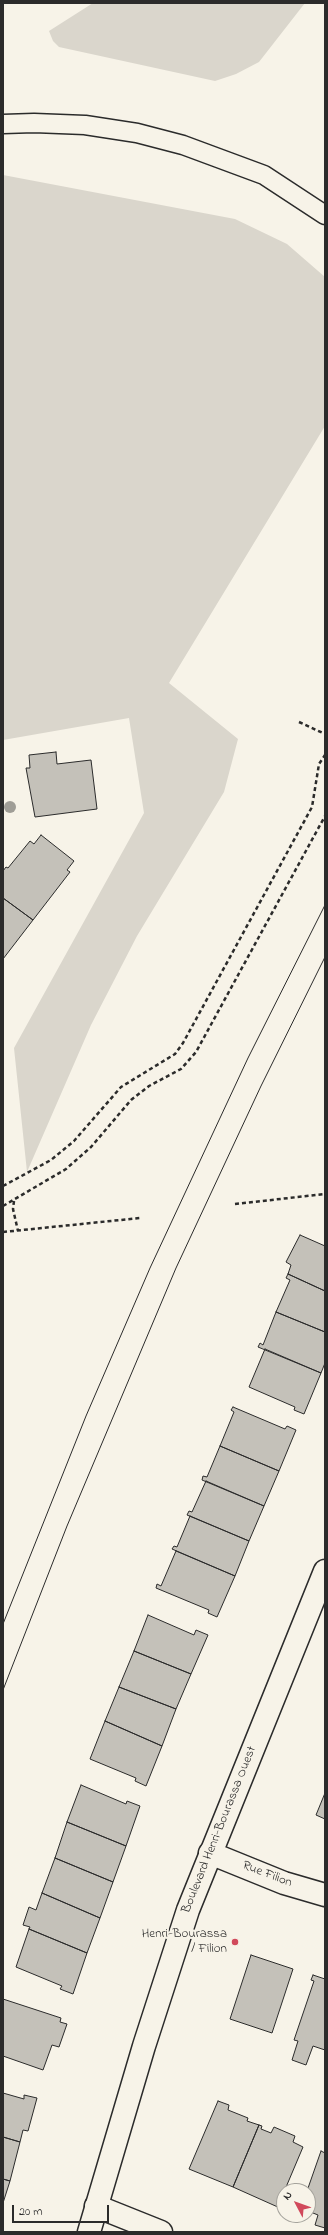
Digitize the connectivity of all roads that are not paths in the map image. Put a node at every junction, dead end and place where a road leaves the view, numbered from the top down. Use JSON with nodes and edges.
{"nodes":[{"id":1,"x":3,"y":124,"type":"edge"},
{"id":2,"x":325,"y":216,"type":"edge"},
{"id":3,"x":325,"y":1571,"type":"edge"},
{"id":4,"x":210,"y":1853,"type":"junction"},
{"id":5,"x":325,"y":1895,"type":"edge"},
{"id":6,"x":96,"y":2206,"type":"junction"},
{"id":7,"x":89,"y":2232,"type":"edge"},
{"id":8,"x":161,"y":2232,"type":"edge"}],
"edges":[{"from":1,"to":2,"type":"lane"},
{"from":3,"to":4,"type":"main road","name":"Boulevard Henri-Bourassa Ouest"},
{"from":4,"to":5,"type":"main road","name":"Rue Filion"},
{"from":4,"to":6,"type":"main road","name":"Boulevard Henri-Bourassa Ouest"},
{"from":6,"to":7,"type":"main road","name":"Boulevard Henri-Bourassa Ouest"},
{"from":6,"to":8,"type":"main road"}]}
